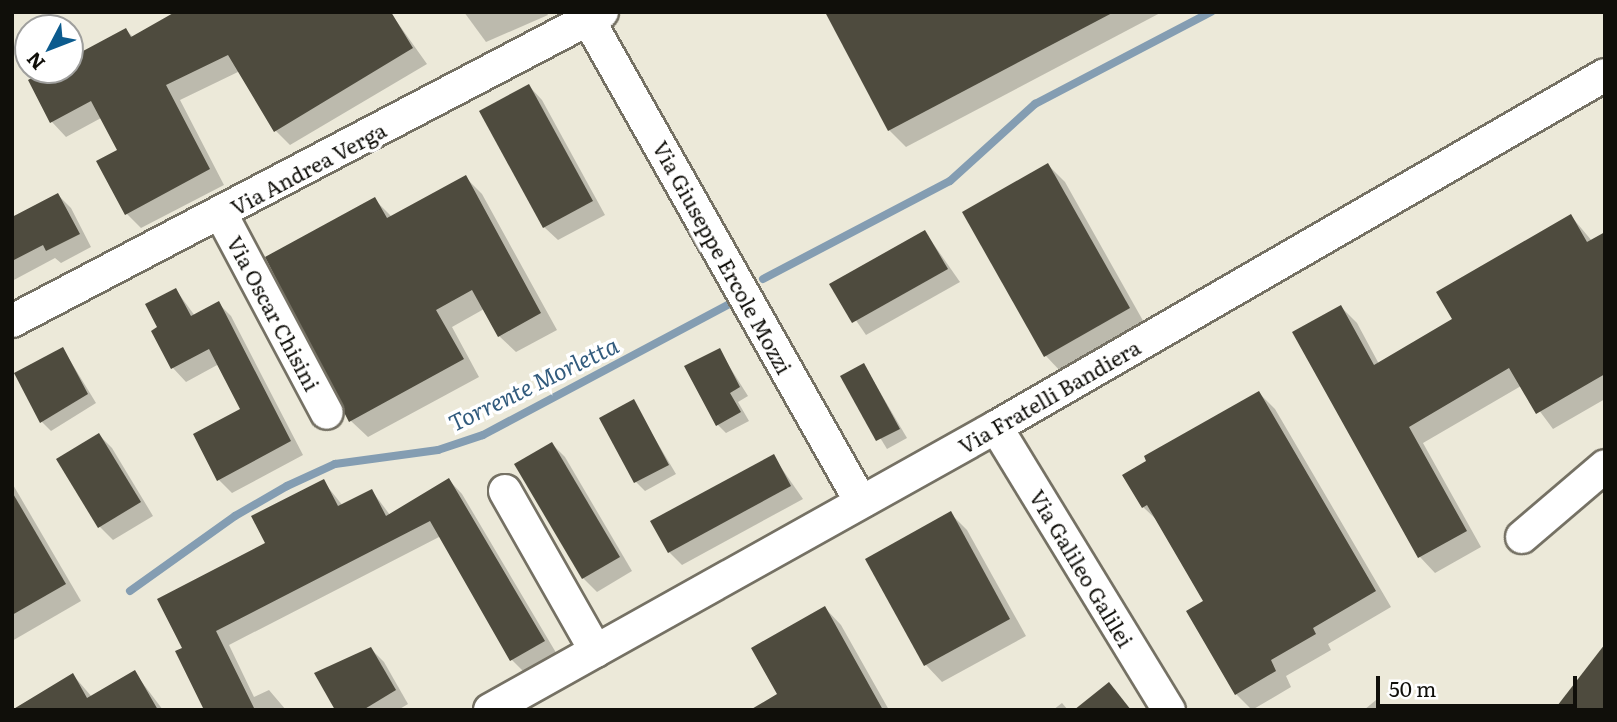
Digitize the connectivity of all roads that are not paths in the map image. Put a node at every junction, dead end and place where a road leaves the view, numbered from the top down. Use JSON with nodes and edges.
{"nodes":[{"id":1,"x":592,"y":15,"type":"edge"},
{"id":2,"x":1605,"y":75,"type":"edge"},
{"id":3,"x":221,"y":214,"type":"junction"},
{"id":4,"x":12,"y":321,"type":"edge"},
{"id":5,"x":327,"y":413,"type":"dead end"},
{"id":6,"x":996,"y":427,"type":"junction"},
{"id":7,"x":1605,"y":466,"type":"edge"},
{"id":8,"x":505,"y":491,"type":"dead end"},
{"id":9,"x":862,"y":502,"type":"junction"},
{"id":10,"x":1522,"y":537,"type":"dead end"},
{"id":11,"x":596,"y":651,"type":"junction"},
{"id":12,"x":490,"y":710,"type":"edge"},
{"id":13,"x":1169,"y":710,"type":"edge"}],
"edges":[{"from":1,"to":3,"type":"street","name":"Via Andrea Verga"},
{"from":1,"to":9,"type":"street","name":"Via Giuseppe Ercole Mozzi"},
{"from":2,"to":6,"type":"street","name":"Via Fratelli Bandiera"},
{"from":3,"to":4,"type":"street","name":"Via Andrea Verga"},
{"from":3,"to":5,"type":"street","name":"Via Oscar Chisini"},
{"from":6,"to":9,"type":"street","name":"Via Fratelli Bandiera"},
{"from":6,"to":13,"type":"street","name":"Via Galileo Galilei"},
{"from":7,"to":10,"type":"street"},
{"from":8,"to":11,"type":"street"},
{"from":9,"to":11,"type":"street","name":"Via Fratelli Bandiera"},
{"from":11,"to":12,"type":"street","name":"Via Fratelli Bandiera"}]}
